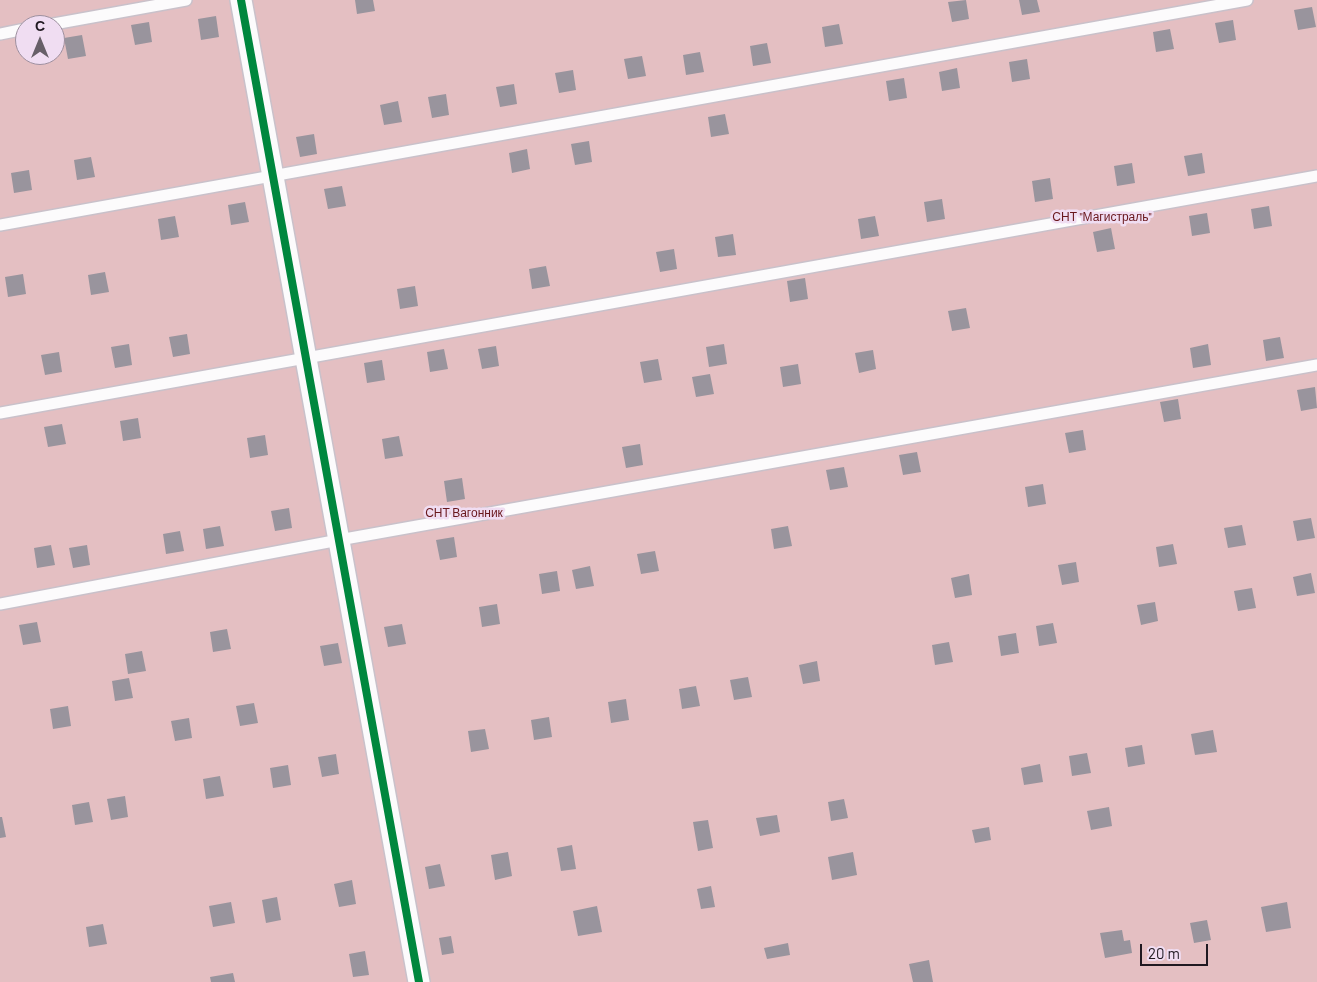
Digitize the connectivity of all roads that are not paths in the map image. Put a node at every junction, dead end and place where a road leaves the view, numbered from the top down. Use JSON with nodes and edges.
{"nodes":[{"id":1,"x":186,"y":0,"type":"edge"},
{"id":2,"x":241,"y":0,"type":"edge"},
{"id":3,"x":1247,"y":0,"type":"edge"},
{"id":4,"x":65,"y":22,"type":"edge"},
{"id":5,"x":15,"y":31,"type":"edge"},
{"id":6,"x":0,"y":34,"type":"edge"},
{"id":7,"x":273,"y":176,"type":"junction"},
{"id":8,"x":1317,"y":176,"type":"edge"},
{"id":9,"x":0,"y":225,"type":"edge"},
{"id":10,"x":306,"y":358,"type":"junction"},
{"id":11,"x":1317,"y":365,"type":"edge"},
{"id":12,"x":0,"y":413,"type":"edge"},
{"id":13,"x":339,"y":540,"type":"junction"},
{"id":14,"x":0,"y":604,"type":"edge"},
{"id":15,"x":419,"y":982,"type":"edge"}],
"edges":[{"from":1,"to":4,"type":"lane"},
{"from":2,"to":7,"type":"street"},
{"from":3,"to":7,"type":"lane"},
{"from":5,"to":6,"type":"lane"},
{"from":7,"to":9,"type":"lane"},
{"from":7,"to":10,"type":"street"},
{"from":8,"to":10,"type":"lane"},
{"from":10,"to":12,"type":"lane"},
{"from":10,"to":13,"type":"street"},
{"from":11,"to":13,"type":"lane"},
{"from":13,"to":14,"type":"lane"},
{"from":13,"to":15,"type":"street"}]}
